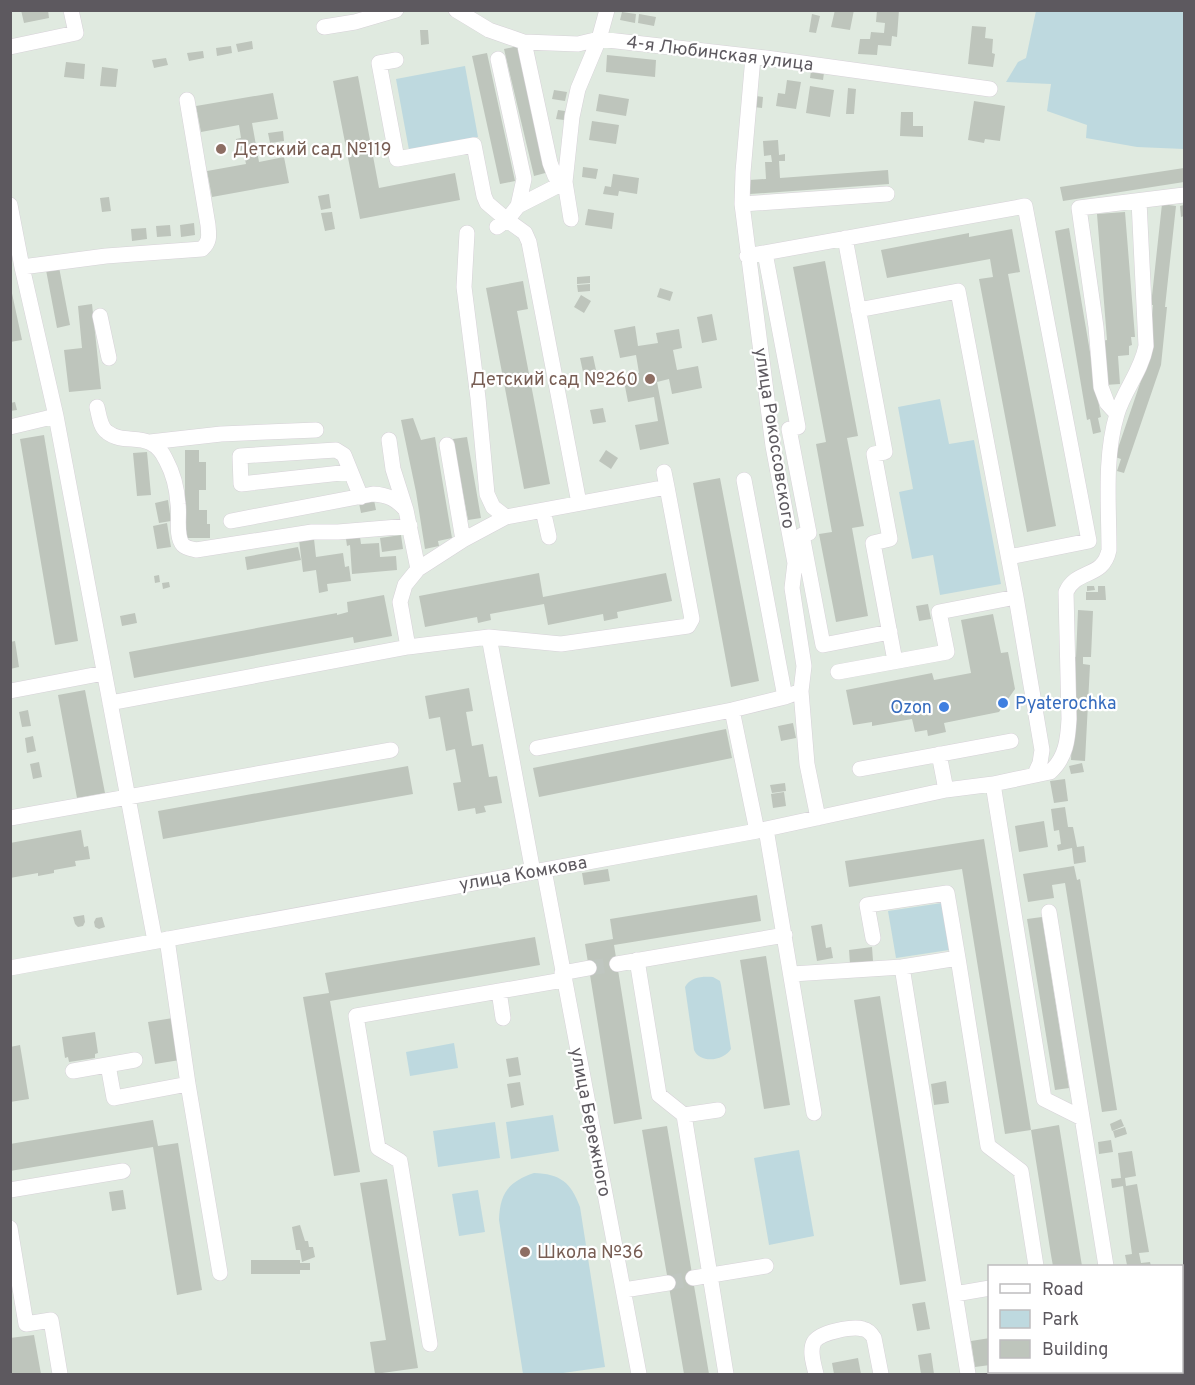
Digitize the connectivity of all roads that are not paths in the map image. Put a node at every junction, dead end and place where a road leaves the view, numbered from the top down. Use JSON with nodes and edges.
{"nodes":[{"id":1,"x":71,"y":10,"type":"edge"},
{"id":2,"x":396,"y":10,"type":"edge"},
{"id":3,"x":456,"y":10,"type":"edge"},
{"id":4,"x":607,"y":10,"type":"edge"},
{"id":5,"x":324,"y":27,"type":"dead end"},
{"id":6,"x":599,"y":39,"type":"junction"},
{"id":7,"x":524,"y":42,"type":"junction"},
{"id":8,"x":10,"y":47,"type":"edge"},
{"id":9,"x":753,"y":57,"type":"junction"},
{"id":10,"x":498,"y":59,"type":"dead end"},
{"id":11,"x":396,"y":60,"type":"dead end"},
{"id":12,"x":990,"y":88,"type":"dead end"},
{"id":13,"x":187,"y":100,"type":"dead end"},
{"id":14,"x":565,"y":182,"type":"junction"},
{"id":15,"x":887,"y":194,"type":"dead end"},
{"id":16,"x":1185,"y":195,"type":"edge"},
{"id":17,"x":1139,"y":201,"type":"junction"},
{"id":18,"x":742,"y":204,"type":"junction"},
{"id":19,"x":10,"y":205,"type":"edge"},
{"id":20,"x":518,"y":206,"type":"junction"},
{"id":21,"x":571,"y":219,"type":"dead end"},
{"id":22,"x":502,"y":224,"type":"junction"},
{"id":23,"x":467,"y":233,"type":"dead end"},
{"id":24,"x":845,"y":238,"type":"junction"},
{"id":25,"x":765,"y":253,"type":"junction"},
{"id":26,"x":747,"y":256,"type":"junction"},
{"id":27,"x":22,"y":267,"type":"junction"},
{"id":28,"x":858,"y":310,"type":"junction"},
{"id":29,"x":100,"y":316,"type":"dead end"},
{"id":30,"x":109,"y":358,"type":"dead end"},
{"id":31,"x":97,"y":407,"type":"dead end"},
{"id":32,"x":1117,"y":414,"type":"junction"},
{"id":33,"x":56,"y":416,"type":"junction"},
{"id":34,"x":10,"y":427,"type":"edge"},
{"id":35,"x":316,"y":430,"type":"dead end"},
{"id":36,"x":389,"y":440,"type":"dead end"},
{"id":37,"x":150,"y":442,"type":"junction"},
{"id":38,"x":447,"y":445,"type":"dead end"},
{"id":39,"x":350,"y":472,"type":"junction"},
{"id":40,"x":744,"y":480,"type":"dead end"},
{"id":41,"x":361,"y":497,"type":"junction"},
{"id":42,"x":579,"y":503,"type":"junction"},
{"id":43,"x":406,"y":510,"type":"junction"},
{"id":44,"x":543,"y":510,"type":"junction"},
{"id":45,"x":506,"y":517,"type":"junction"},
{"id":46,"x":231,"y":521,"type":"dead end"},
{"id":47,"x":410,"y":526,"type":"junction"},
{"id":48,"x":549,"y":537,"type":"dead end"},
{"id":49,"x":463,"y":540,"type":"junction"},
{"id":50,"x":1009,"y":557,"type":"junction"},
{"id":51,"x":418,"y":569,"type":"junction"},
{"id":52,"x":1016,"y":597,"type":"junction"},
{"id":53,"x":890,"y":632,"type":"junction"},
{"id":54,"x":489,"y":637,"type":"junction"},
{"id":55,"x":408,"y":647,"type":"junction"},
{"id":56,"x":895,"y":661,"type":"junction"},
{"id":57,"x":838,"y":672,"type":"dead end"},
{"id":58,"x":104,"y":673,"type":"junction"},
{"id":59,"x":10,"y":690,"type":"edge"},
{"id":60,"x":801,"y":691,"type":"junction"},
{"id":61,"x":785,"y":697,"type":"junction"},
{"id":62,"x":110,"y":703,"type":"junction"},
{"id":63,"x":732,"y":710,"type":"junction"},
{"id":64,"x":1011,"y":741,"type":"dead end"},
{"id":65,"x":537,"y":748,"type":"dead end"},
{"id":66,"x":391,"y":750,"type":"dead end"},
{"id":67,"x":939,"y":754,"type":"junction"},
{"id":68,"x":860,"y":770,"type":"dead end"},
{"id":69,"x":1035,"y":774,"type":"junction"},
{"id":70,"x":993,"y":784,"type":"junction"},
{"id":71,"x":946,"y":790,"type":"junction"},
{"id":72,"x":128,"y":797,"type":"junction"},
{"id":73,"x":10,"y":818,"type":"edge"},
{"id":74,"x":818,"y":818,"type":"junction"},
{"id":75,"x":761,"y":830,"type":"junction"},
{"id":76,"x":539,"y":871,"type":"junction"},
{"id":77,"x":1049,"y":912,"type":"dead end"},
{"id":78,"x":785,"y":936,"type":"junction"},
{"id":79,"x":873,"y":938,"type":"dead end"},
{"id":80,"x":161,"y":940,"type":"junction"},
{"id":81,"x":958,"y":958,"type":"junction"},
{"id":82,"x":637,"y":960,"type":"junction"},
{"id":83,"x":617,"y":964,"type":"tunnel mouth"},
{"id":84,"x":902,"y":967,"type":"junction"},
{"id":85,"x":10,"y":968,"type":"edge"},
{"id":86,"x":589,"y":968,"type":"tunnel mouth"},
{"id":87,"x":792,"y":974,"type":"junction"},
{"id":88,"x":563,"y":976,"type":"junction"},
{"id":89,"x":499,"y":991,"type":"junction"},
{"id":90,"x":503,"y":1018,"type":"dead end"},
{"id":91,"x":135,"y":1060,"type":"dead end"},
{"id":92,"x":108,"y":1065,"type":"junction"},
{"id":93,"x":73,"y":1071,"type":"dead end"},
{"id":94,"x":188,"y":1084,"type":"junction"},
{"id":95,"x":718,"y":1110,"type":"dead end"},
{"id":96,"x":814,"y":1113,"type":"dead end"},
{"id":97,"x":684,"y":1115,"type":"junction"},
{"id":98,"x":1082,"y":1118,"type":"junction"},
{"id":99,"x":123,"y":1171,"type":"dead end"},
{"id":100,"x":10,"y":1190,"type":"edge"},
{"id":101,"x":10,"y":1228,"type":"edge"},
{"id":102,"x":1036,"y":1265,"type":"edge"},
{"id":103,"x":1106,"y":1265,"type":"edge"},
{"id":104,"x":766,"y":1266,"type":"dead end"},
{"id":105,"x":220,"y":1273,"type":"dead end"},
{"id":106,"x":710,"y":1275,"type":"junction"},
{"id":107,"x":693,"y":1278,"type":"tunnel mouth"},
{"id":108,"x":668,"y":1283,"type":"tunnel mouth"},
{"id":109,"x":988,"y":1288,"type":"edge"},
{"id":110,"x":624,"y":1290,"type":"junction"},
{"id":111,"x":955,"y":1293,"type":"junction"},
{"id":112,"x":430,"y":1344,"type":"dead end"},
{"id":113,"x":60,"y":1374,"type":"edge"},
{"id":114,"x":639,"y":1374,"type":"edge"},
{"id":115,"x":726,"y":1374,"type":"edge"},
{"id":116,"x":816,"y":1374,"type":"edge"},
{"id":117,"x":881,"y":1374,"type":"edge"},
{"id":118,"x":968,"y":1374,"type":"edge"}],
"edges":[{"from":1,"to":8,"type":"street"},
{"from":2,"to":5,"type":"street"},
{"from":3,"to":7,"type":"street","name":"4-я Любинская улица"},
{"from":4,"to":6,"type":"street"},
{"from":6,"to":7,"type":"street","name":"4-я Любинская улица"},
{"from":6,"to":9,"type":"street","name":"4-я Любинская улица"},
{"from":6,"to":14,"type":"street"},
{"from":7,"to":14,"type":"street"},
{"from":9,"to":12,"type":"street","name":"4-я Любинская улица"},
{"from":9,"to":18,"type":"street","name":"улица Рокоссовского"},
{"from":10,"to":20,"type":"street"},
{"from":11,"to":22,"type":"street"},
{"from":13,"to":27,"type":"street"},
{"from":14,"to":20,"type":"street"},
{"from":14,"to":21,"type":"street"},
{"from":15,"to":18,"type":"street"},
{"from":16,"to":17,"type":"street"},
{"from":17,"to":32,"type":"street"},
{"from":17,"to":32,"type":"street"},
{"from":18,"to":26,"type":"street","name":"улица Рокоссовского"},
{"from":19,"to":27,"type":"street"},
{"from":20,"to":22,"type":"street"},
{"from":22,"to":42,"type":"street"},
{"from":23,"to":45,"type":"street"},
{"from":24,"to":25,"type":"street"},
{"from":24,"to":28,"type":"street"},
{"from":24,"to":50,"type":"street"},
{"from":25,"to":26,"type":"street"},
{"from":25,"to":53,"type":"street"},
{"from":26,"to":60,"type":"street","name":"улица Рокоссовского"},
{"from":27,"to":33,"type":"street"},
{"from":28,"to":50,"type":"street"},
{"from":28,"to":53,"type":"street"},
{"from":29,"to":30,"type":"street"},
{"from":31,"to":37,"type":"street"},
{"from":32,"to":69,"type":"street","name":"улица Комкова"},
{"from":33,"to":34,"type":"street"},
{"from":33,"to":58,"type":"street"},
{"from":35,"to":37,"type":"street"},
{"from":36,"to":43,"type":"street"},
{"from":37,"to":47,"type":"street"},
{"from":38,"to":49,"type":"street"},
{"from":39,"to":39,"type":"street"},
{"from":39,"to":41,"type":"street"},
{"from":40,"to":61,"type":"street"},
{"from":41,"to":43,"type":"street"},
{"from":41,"to":46,"type":"street"},
{"from":42,"to":44,"type":"street"},
{"from":42,"to":54,"type":"street"},
{"from":43,"to":47,"type":"street"},
{"from":44,"to":45,"type":"street"},
{"from":44,"to":48,"type":"street"},
{"from":45,"to":49,"type":"street"},
{"from":47,"to":51,"type":"street"},
{"from":49,"to":51,"type":"street"},
{"from":50,"to":52,"type":"street"},
{"from":51,"to":55,"type":"street"},
{"from":52,"to":56,"type":"street"},
{"from":52,"to":69,"type":"street"},
{"from":53,"to":56,"type":"street"},
{"from":54,"to":55,"type":"street"},
{"from":54,"to":76,"type":"street","name":"улица Бережного"},
{"from":55,"to":62,"type":"street"},
{"from":56,"to":57,"type":"street"},
{"from":58,"to":59,"type":"street"},
{"from":58,"to":62,"type":"street"},
{"from":60,"to":61,"type":"street"},
{"from":60,"to":74,"type":"street","name":"улица Рокоссовского"},
{"from":61,"to":63,"type":"street"},
{"from":62,"to":72,"type":"street"},
{"from":63,"to":65,"type":"street"},
{"from":63,"to":75,"type":"street"},
{"from":64,"to":67,"type":"street"},
{"from":66,"to":72,"type":"street"},
{"from":67,"to":68,"type":"street"},
{"from":67,"to":71,"type":"street"},
{"from":69,"to":70,"type":"street","name":"улица Комкова"},
{"from":70,"to":71,"type":"street","name":"улица Комкова"},
{"from":70,"to":98,"type":"street"},
{"from":71,"to":74,"type":"street","name":"улица Комкова"},
{"from":72,"to":73,"type":"street"},
{"from":72,"to":80,"type":"street"},
{"from":74,"to":75,"type":"street","name":"улица Комкова"},
{"from":75,"to":76,"type":"street","name":"улица Комкова"},
{"from":75,"to":78,"type":"street"},
{"from":76,"to":80,"type":"street","name":"улица Комкова"},
{"from":76,"to":88,"type":"street","name":"улица Бережного"},
{"from":77,"to":98,"type":"street"},
{"from":78,"to":82,"type":"street"},
{"from":78,"to":87,"type":"street"},
{"from":79,"to":81,"type":"street"},
{"from":80,"to":85,"type":"street","name":"улица Комкова"},
{"from":80,"to":94,"type":"street"},
{"from":81,"to":84,"type":"street"},
{"from":81,"to":102,"type":"street"},
{"from":82,"to":83,"type":"street"},
{"from":82,"to":97,"type":"street"},
{"from":84,"to":87,"type":"street"},
{"from":84,"to":111,"type":"street"},
{"from":86,"to":88,"type":"street"},
{"from":87,"to":96,"type":"street"},
{"from":88,"to":89,"type":"street"},
{"from":88,"to":110,"type":"street","name":"улица Бережного"},
{"from":89,"to":90,"type":"street"},
{"from":89,"to":112,"type":"street"},
{"from":91,"to":92,"type":"street"},
{"from":92,"to":93,"type":"street"},
{"from":92,"to":94,"type":"street"},
{"from":94,"to":105,"type":"street"},
{"from":95,"to":97,"type":"street"},
{"from":97,"to":106,"type":"street"},
{"from":98,"to":103,"type":"street"},
{"from":99,"to":100,"type":"street"},
{"from":101,"to":113,"type":"street"},
{"from":104,"to":106,"type":"street"},
{"from":106,"to":107,"type":"street"},
{"from":106,"to":115,"type":"street"},
{"from":108,"to":110,"type":"street"},
{"from":109,"to":111,"type":"street"},
{"from":110,"to":114,"type":"street","name":"улица Бережного"},
{"from":111,"to":118,"type":"street"},
{"from":116,"to":117,"type":"street"}]}
